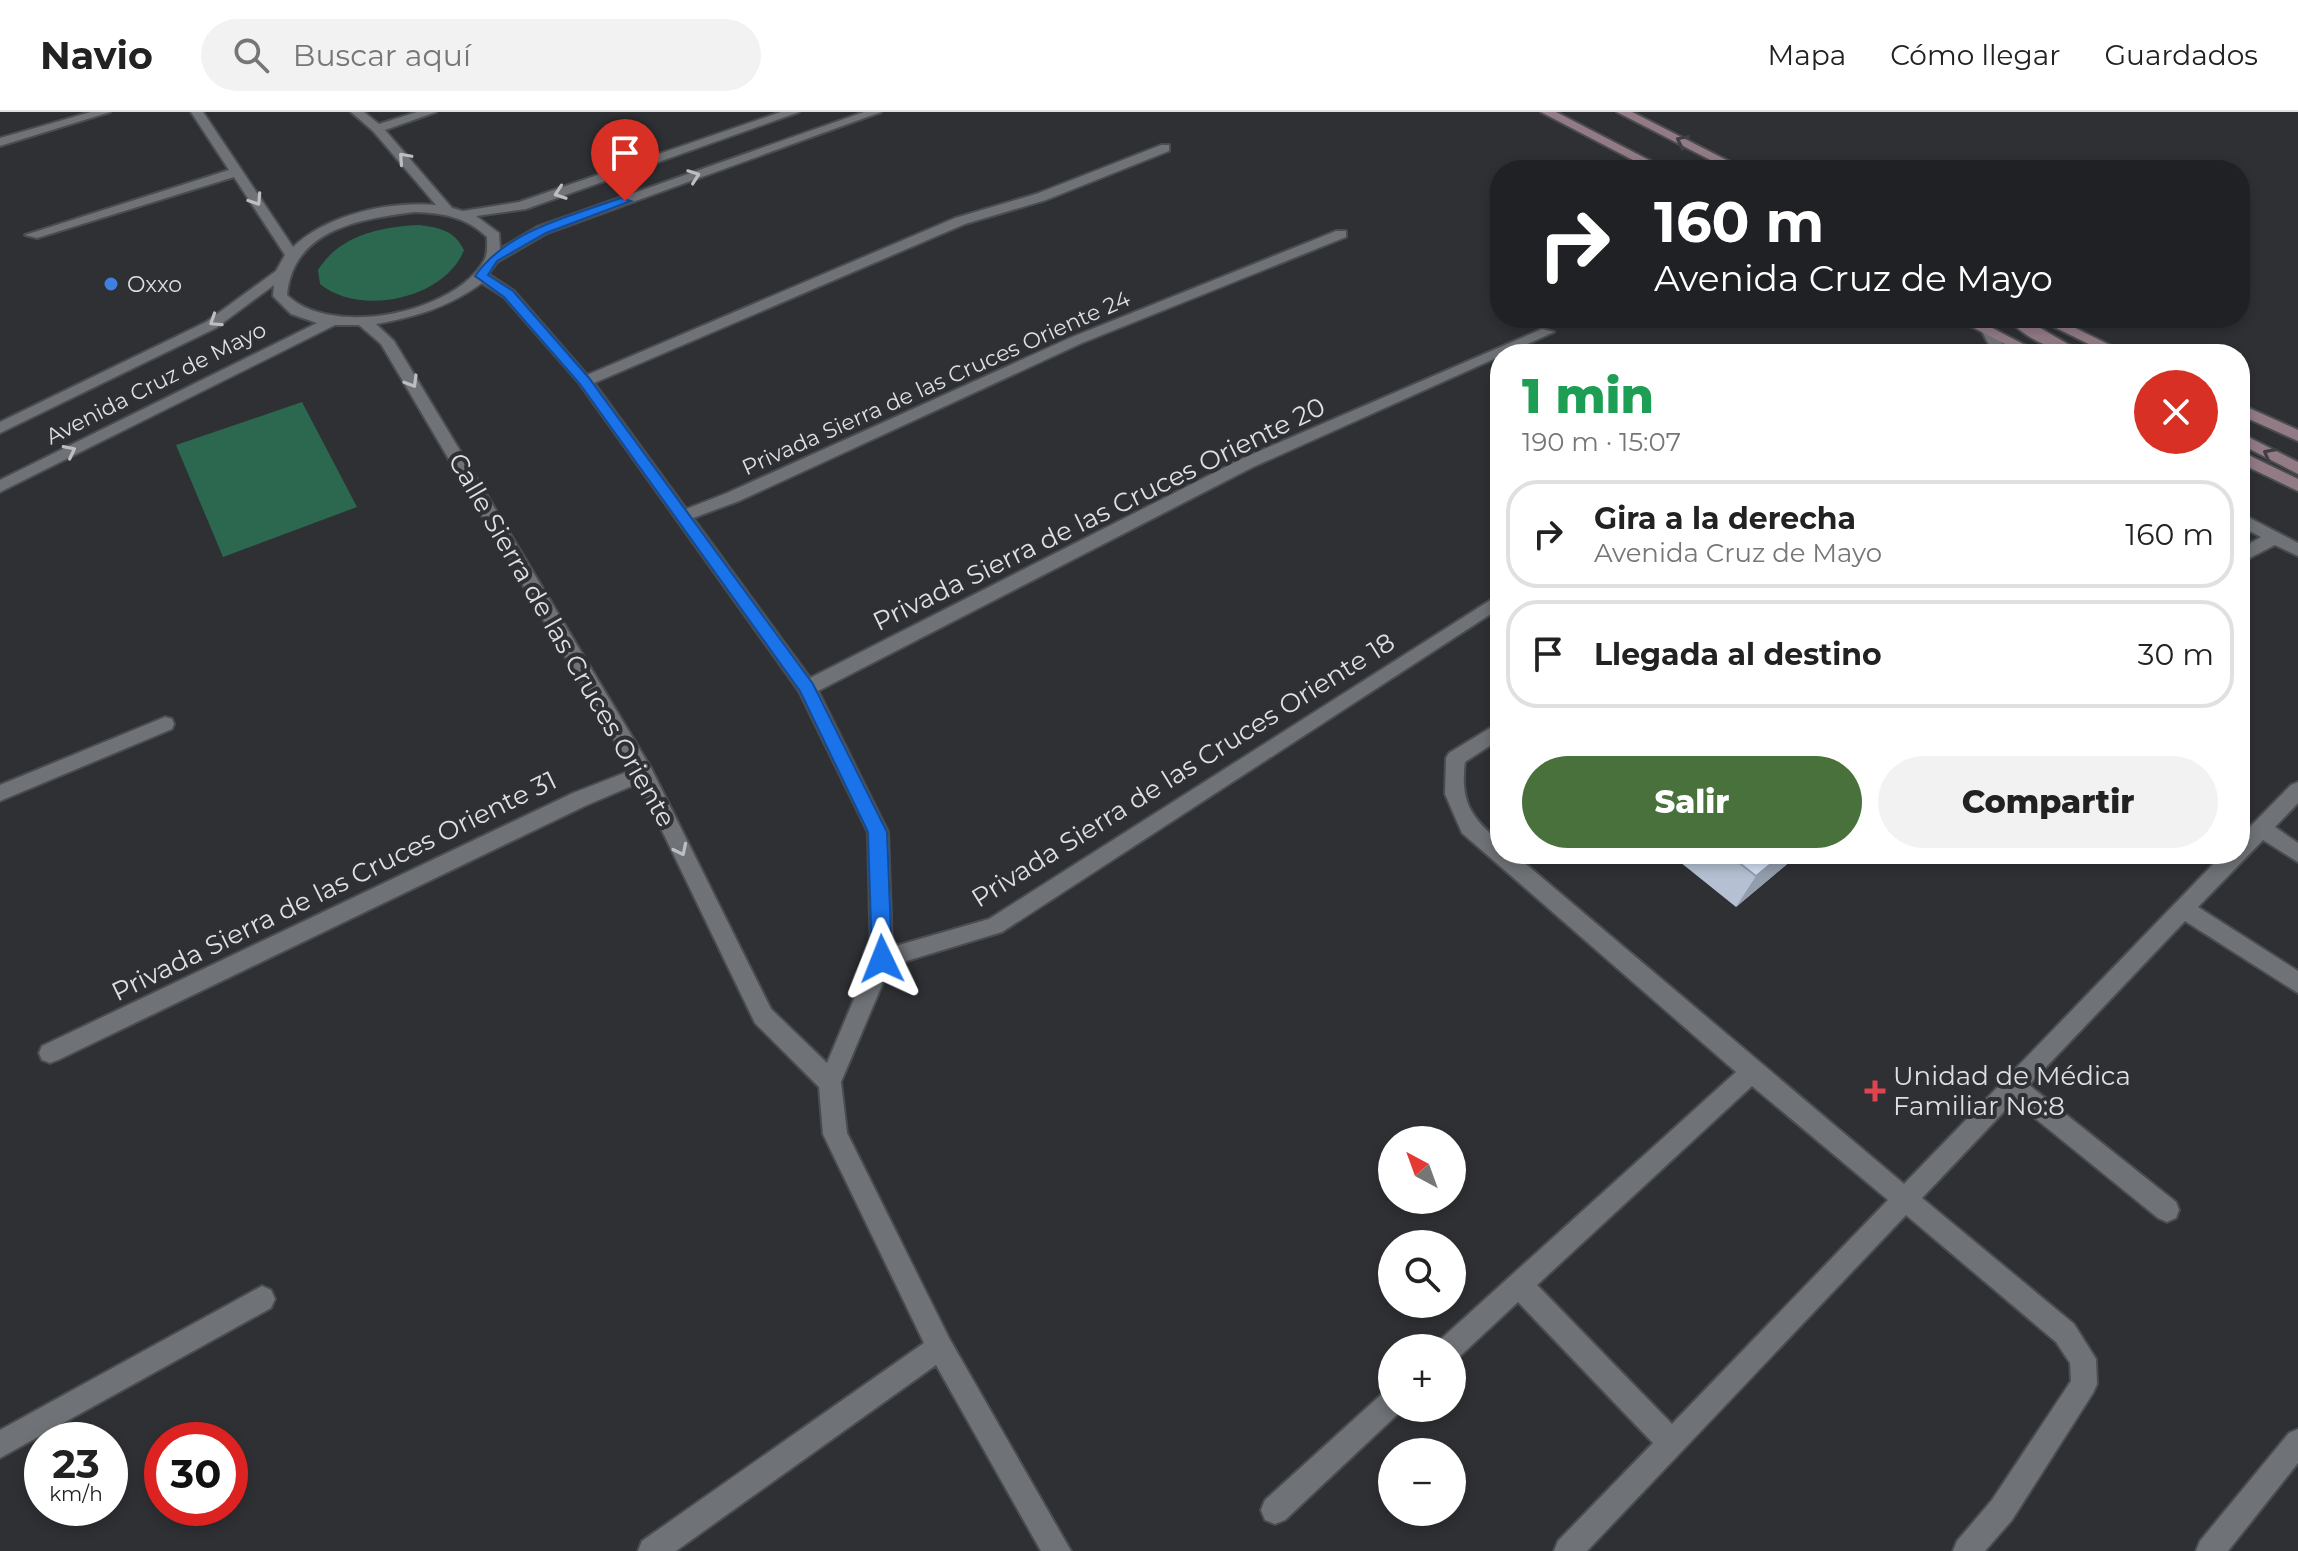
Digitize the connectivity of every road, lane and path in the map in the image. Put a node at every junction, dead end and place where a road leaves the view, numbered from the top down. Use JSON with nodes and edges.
{"nodes":[{"id":1,"x":104,"y":112,"type":"edge"},
{"id":2,"x":197,"y":112,"type":"edge"},
{"id":3,"x":357,"y":112,"type":"edge"},
{"id":4,"x":430,"y":112,"type":"edge"},
{"id":5,"x":793,"y":112,"type":"edge"},
{"id":6,"x":875,"y":112,"type":"edge"},
{"id":7,"x":1547,"y":112,"type":"edge"},
{"id":8,"x":1623,"y":112,"type":"edge"},
{"id":9,"x":377,"y":128,"type":"junction"},
{"id":10,"x":0,"y":142,"type":"edge"},
{"id":11,"x":1165,"y":148,"type":"dead end"},
{"id":12,"x":1642,"y":160,"type":"edge"},
{"id":13,"x":1720,"y":160,"type":"edge"},
{"id":14,"x":237,"y":172,"type":"junction"},
{"id":15,"x":446,"y":209,"type":"junction"},
{"id":16,"x":462,"y":214,"type":"junction"},
{"id":17,"x":1341,"y":234,"type":"dead end"},
{"id":18,"x":32,"y":235,"type":"dead end"},
{"id":19,"x":291,"y":254,"type":"junction"},
{"id":20,"x":493,"y":259,"type":"junction"},
{"id":21,"x":278,"y":275,"type":"junction"},
{"id":22,"x":481,"y":276,"type":"junction"},
{"id":23,"x":332,"y":321,"type":"junction"},
{"id":24,"x":364,"y":322,"type":"junction"},
{"id":25,"x":1981,"y":328,"type":"edge"},
{"id":26,"x":2026,"y":328,"type":"edge"},
{"id":27,"x":2065,"y":328,"type":"edge"},
{"id":28,"x":1547,"y":332,"type":"dead end"},
{"id":29,"x":1989,"y":332,"type":"junction"},
{"id":30,"x":1520,"y":344,"type":"edge"},
{"id":31,"x":1996,"y":344,"type":"edge"},
{"id":32,"x":2014,"y":344,"type":"edge"},
{"id":33,"x":2058,"y":344,"type":"edge"},
{"id":34,"x":2099,"y":344,"type":"edge"},
{"id":35,"x":1490,"y":357,"type":"edge"},
{"id":36,"x":585,"y":381,"type":"junction"},
{"id":37,"x":2250,"y":414,"type":"edge"},
{"id":38,"x":0,"y":428,"type":"edge"},
{"id":39,"x":2298,"y":436,"type":"edge"},
{"id":40,"x":2250,"y":443,"type":"edge"},
{"id":41,"x":2250,"y":461,"type":"edge"},
{"id":42,"x":2298,"y":469,"type":"edge"},
{"id":43,"x":2298,"y":486,"type":"edge"},
{"id":44,"x":0,"y":487,"type":"edge"},
{"id":45,"x":682,"y":516,"type":"junction"},
{"id":46,"x":2250,"y":524,"type":"edge"},
{"id":47,"x":2275,"y":537,"type":"junction"},
{"id":48,"x":2298,"y":550,"type":"edge"},
{"id":49,"x":2250,"y":551,"type":"edge"},
{"id":50,"x":1490,"y":606,"type":"edge"},
{"id":51,"x":807,"y":688,"type":"junction"},
{"id":52,"x":165,"y":724,"type":"dead end"},
{"id":53,"x":1490,"y":736,"type":"edge"},
{"id":54,"x":644,"y":773,"type":"junction"},
{"id":55,"x":2298,"y":790,"type":"edge"},
{"id":56,"x":0,"y":793,"type":"edge"},
{"id":57,"x":2261,"y":828,"type":"junction"},
{"id":58,"x":2250,"y":840,"type":"edge"},
{"id":59,"x":1490,"y":845,"type":"edge"},
{"id":60,"x":2298,"y":854,"type":"edge"},
{"id":61,"x":1512,"y":864,"type":"edge"},
{"id":62,"x":2226,"y":864,"type":"edge"},
{"id":63,"x":2183,"y":908,"type":"junction"},
{"id":64,"x":882,"y":959,"type":"junction"},
{"id":65,"x":2298,"y":983,"type":"edge"},
{"id":66,"x":50,"y":1053,"type":"dead end"},
{"id":67,"x":1752,"y":1072,"type":"junction"},
{"id":68,"x":830,"y":1082,"type":"junction"},
{"id":69,"x":2013,"y":1086,"type":"junction"},
{"id":70,"x":1907,"y":1199,"type":"junction"},
{"id":71,"x":2167,"y":1210,"type":"dead end"},
{"id":72,"x":1519,"y":1285,"type":"junction"},
{"id":73,"x":262,"y":1299,"type":"dead end"},
{"id":74,"x":1465,"y":1334,"type":"edge"},
{"id":75,"x":940,"y":1347,"type":"junction"},
{"id":76,"x":1378,"y":1415,"type":"edge"},
{"id":77,"x":1671,"y":1442,"type":"junction"},
{"id":78,"x":2298,"y":1442,"type":"edge"},
{"id":79,"x":0,"y":1445,"type":"edge"},
{"id":80,"x":1275,"y":1510,"type":"dead end"},
{"id":81,"x":652,"y":1551,"type":"edge"},
{"id":82,"x":1057,"y":1551,"type":"edge"},
{"id":83,"x":1568,"y":1551,"type":"edge"},
{"id":84,"x":1967,"y":1551,"type":"edge"},
{"id":85,"x":2210,"y":1551,"type":"edge"}],
"edges":[{"from":1,"to":10,"type":"street"},
{"from":2,"to":14,"type":"street"},
{"from":3,"to":9,"type":"street"},
{"from":4,"to":9,"type":"street"},
{"from":5,"to":16,"type":"street","one_way":true},
{"from":20,"to":6,"type":"street","one_way":true},
{"from":7,"to":12,"type":"main road"},
{"from":13,"to":8,"type":"main road","one_way":true},
{"from":15,"to":9,"type":"street","one_way":true},
{"from":11,"to":36,"type":"street"},
{"from":14,"to":18,"type":"street"},
{"from":14,"to":19,"type":"street","one_way":true},
{"from":15,"to":16,"type":"street"},
{"from":15,"to":19,"type":"street"},
{"from":16,"to":20,"type":"street"},
{"from":17,"to":45,"type":"street","name":"Privada Sierra de las Cruces Oriente 24"},
{"from":19,"to":21,"type":"street"},
{"from":20,"to":22,"type":"street"},
{"from":21,"to":23,"type":"street"},
{"from":21,"to":38,"type":"street","name":"Avenida Cruz de Mayo","one_way":true},
{"from":22,"to":24,"type":"street"},
{"from":22,"to":36,"type":"street"},
{"from":23,"to":24,"type":"street"},
{"from":44,"to":23,"type":"street","name":"Avenida Cruz de Mayo","one_way":true},
{"from":24,"to":54,"type":"street","name":"Calle Sierra de las Cruces Oriente","one_way":true},
{"from":25,"to":29,"type":"main road"},
{"from":26,"to":33,"type":"main road"},
{"from":27,"to":34,"type":"main road"},
{"from":28,"to":30,"type":"street","name":"Privada Sierra de las Cruces Oriente 20"},
{"from":29,"to":31,"type":"street"},
{"from":29,"to":32,"type":"main road"},
{"from":35,"to":51,"type":"street","name":"Privada Sierra de las Cruces Oriente 20"},
{"from":36,"to":45,"type":"street"},
{"from":37,"to":39,"type":"main road"},
{"from":42,"to":40,"type":"main road","one_way":true},
{"from":41,"to":43,"type":"main road"},
{"from":45,"to":51,"type":"street"},
{"from":46,"to":47,"type":"street"},
{"from":47,"to":48,"type":"street"},
{"from":47,"to":49,"type":"street"},
{"from":50,"to":64,"type":"street","name":"Privada Sierra de las Cruces Oriente 18"},
{"from":51,"to":64,"type":"street"},
{"from":52,"to":56,"type":"street"},
{"from":53,"to":59,"type":"street"},
{"from":54,"to":66,"type":"street","name":"Privada Sierra de las Cruces Oriente 31"},
{"from":54,"to":68,"type":"street","name":"Calle Sierra de las Cruces Oriente","one_way":true},
{"from":55,"to":57,"type":"street"},
{"from":57,"to":58,"type":"street"},
{"from":57,"to":60,"type":"street"},
{"from":61,"to":67,"type":"street"},
{"from":62,"to":63,"type":"street"},
{"from":63,"to":65,"type":"street"},
{"from":63,"to":69,"type":"street"},
{"from":64,"to":68,"type":"street"},
{"from":67,"to":70,"type":"street"},
{"from":67,"to":72,"type":"street"},
{"from":68,"to":75,"type":"street"},
{"from":69,"to":70,"type":"street"},
{"from":69,"to":71,"type":"street"},
{"from":70,"to":77,"type":"street"},
{"from":70,"to":84,"type":"street"},
{"from":72,"to":74,"type":"street"},
{"from":72,"to":77,"type":"street"},
{"from":73,"to":79,"type":"street"},
{"from":75,"to":81,"type":"street"},
{"from":75,"to":82,"type":"street"},
{"from":76,"to":80,"type":"street"},
{"from":77,"to":83,"type":"street"},
{"from":78,"to":85,"type":"street"}]}
